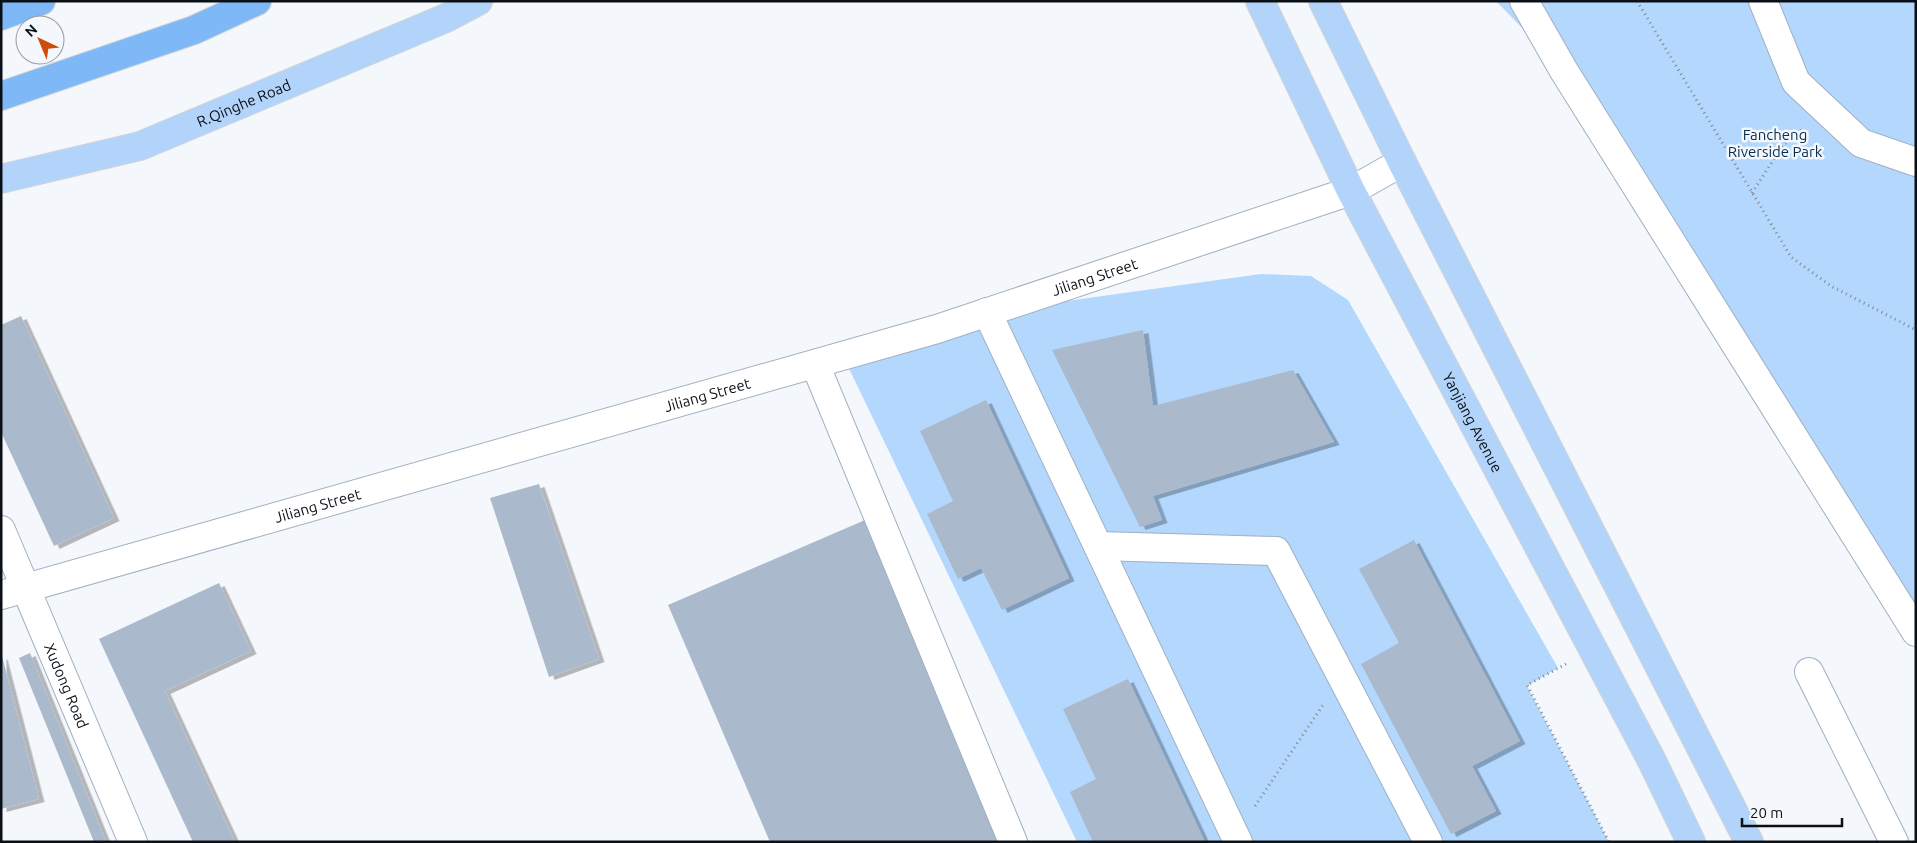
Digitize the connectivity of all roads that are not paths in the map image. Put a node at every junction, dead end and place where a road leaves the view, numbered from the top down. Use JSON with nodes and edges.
{"nodes":[{"id":1,"x":41,"y":1,"type":"edge"},
{"id":2,"x":257,"y":1,"type":"edge"},
{"id":3,"x":478,"y":1,"type":"edge"},
{"id":4,"x":1260,"y":1,"type":"edge"},
{"id":5,"x":1322,"y":1,"type":"edge"},
{"id":6,"x":1524,"y":1,"type":"edge"},
{"id":7,"x":1763,"y":1,"type":"edge"},
{"id":8,"x":1,"y":16,"type":"edge"},
{"id":9,"x":1,"y":96,"type":"edge"},
{"id":10,"x":1402,"y":162,"type":"junction"},
{"id":11,"x":1916,"y":162,"type":"edge"},
{"id":12,"x":1,"y":179,"type":"edge"},
{"id":13,"x":1351,"y":191,"type":"junction"},
{"id":14,"x":987,"y":312,"type":"junction"},
{"id":15,"x":815,"y":364,"type":"junction"},
{"id":16,"x":1,"y":530,"type":"edge"},
{"id":17,"x":1098,"y":546,"type":"junction"},
{"id":18,"x":14,"y":592,"type":"edge"},
{"id":19,"x":1916,"y":632,"type":"edge"},
{"id":20,"x":1809,"y":672,"type":"dead end"},
{"id":21,"x":1236,"y":839,"type":"edge"},
{"id":22,"x":133,"y":842,"type":"edge"},
{"id":23,"x":1012,"y":842,"type":"edge"},
{"id":24,"x":1428,"y":842,"type":"edge"},
{"id":25,"x":1691,"y":842,"type":"edge"},
{"id":26,"x":1749,"y":842,"type":"edge"},
{"id":27,"x":1894,"y":842,"type":"edge"}],
"edges":[{"from":1,"to":8,"type":"highway"},
{"from":2,"to":9,"type":"highway"},
{"from":3,"to":12,"type":"main road","name":"R.Qinghe Road"},
{"from":4,"to":13,"type":"main road","name":"Yanjiang Avenue"},
{"from":5,"to":10,"type":"main road"},
{"from":6,"to":19,"type":"street"},
{"from":7,"to":11,"type":"street"},
{"from":10,"to":13,"type":"street","name":"Jiliang Street"},
{"from":10,"to":26,"type":"main road"},
{"from":13,"to":14,"type":"street","name":"Jiliang Street"},
{"from":13,"to":25,"type":"main road","name":"Yanjiang Avenue"},
{"from":14,"to":15,"type":"street","name":"Jiliang Street"},
{"from":14,"to":17,"type":"street"},
{"from":15,"to":18,"type":"street","name":"Jiliang Street"},
{"from":15,"to":23,"type":"street"},
{"from":16,"to":18,"type":"street","name":"Xudong Road"},
{"from":17,"to":21,"type":"street"},
{"from":17,"to":24,"type":"street"},
{"from":18,"to":22,"type":"street","name":"Xudong Road"},
{"from":20,"to":27,"type":"street"}]}
